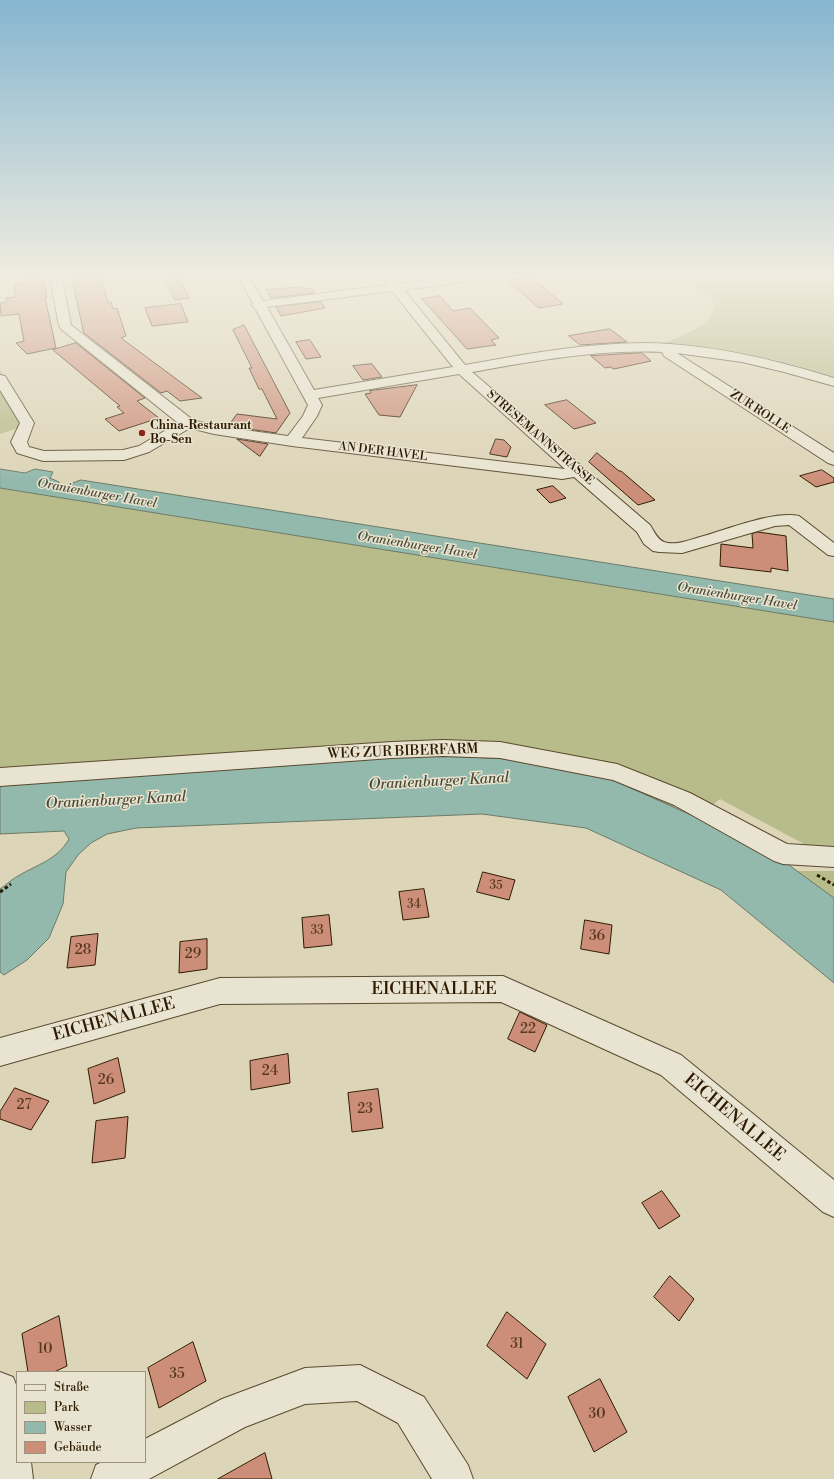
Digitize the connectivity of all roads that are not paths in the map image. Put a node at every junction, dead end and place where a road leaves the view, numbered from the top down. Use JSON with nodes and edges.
{"nodes":[{"id":1,"x":90,"y":346,"type":"edge"},
{"id":2,"x":281,"y":346,"type":"edge"},
{"id":3,"x":443,"y":346,"type":"edge"},
{"id":4,"x":667,"y":348,"type":"junction"},
{"id":5,"x":462,"y":370,"type":"junction"},
{"id":6,"x":0,"y":379,"type":"edge"},
{"id":7,"x":834,"y":382,"type":"edge"},
{"id":8,"x":309,"y":395,"type":"junction"},
{"id":9,"x":188,"y":424,"type":"junction"},
{"id":10,"x":292,"y":441,"type":"junction"},
{"id":11,"x":834,"y":460,"type":"edge"},
{"id":12,"x":579,"y":471,"type":"junction"},
{"id":13,"x":834,"y":551,"type":"edge"},
{"id":14,"x":0,"y":777,"type":"edge"},
{"id":15,"x":834,"y":858,"type":"edge"},
{"id":16,"x":0,"y":1052,"type":"edge"},
{"id":17,"x":834,"y":1201,"type":"edge"},
{"id":18,"x":0,"y":1390,"type":"edge"},
{"id":19,"x":146,"y":1459,"type":"edge"},
{"id":20,"x":140,"y":1463,"type":"edge"},
{"id":21,"x":14,"y":1479,"type":"edge"},
{"id":22,"x":110,"y":1479,"type":"edge"},
{"id":23,"x":454,"y":1479,"type":"edge"}],
"edges":[{"from":1,"to":9,"type":"street"},
{"from":2,"to":8,"type":"street"},
{"from":3,"to":5,"type":"street","name":"STRESEMANNSTRASSE"},
{"from":4,"to":5,"type":"street"},
{"from":4,"to":7,"type":"street"},
{"from":4,"to":11,"type":"street","name":"ZUR ROLLE"},
{"from":5,"to":8,"type":"street"},
{"from":5,"to":12,"type":"street","name":"STRESEMANNSTRASSE"},
{"from":6,"to":9,"type":"street"},
{"from":8,"to":10,"type":"street"},
{"from":9,"to":10,"type":"street","name":"AN DER HAVEL"},
{"from":10,"to":12,"type":"street","name":"AN DER HAVEL"},
{"from":12,"to":13,"type":"street","name":"STRESEMANNSTRASSE"},
{"from":14,"to":15,"type":"street","name":"WEG ZUR BIBERFARM"},
{"from":16,"to":17,"type":"street","name":"EICHENALLEE"},
{"from":18,"to":21,"type":"street"},
{"from":19,"to":23,"type":"street"},
{"from":20,"to":22,"type":"street"}]}
